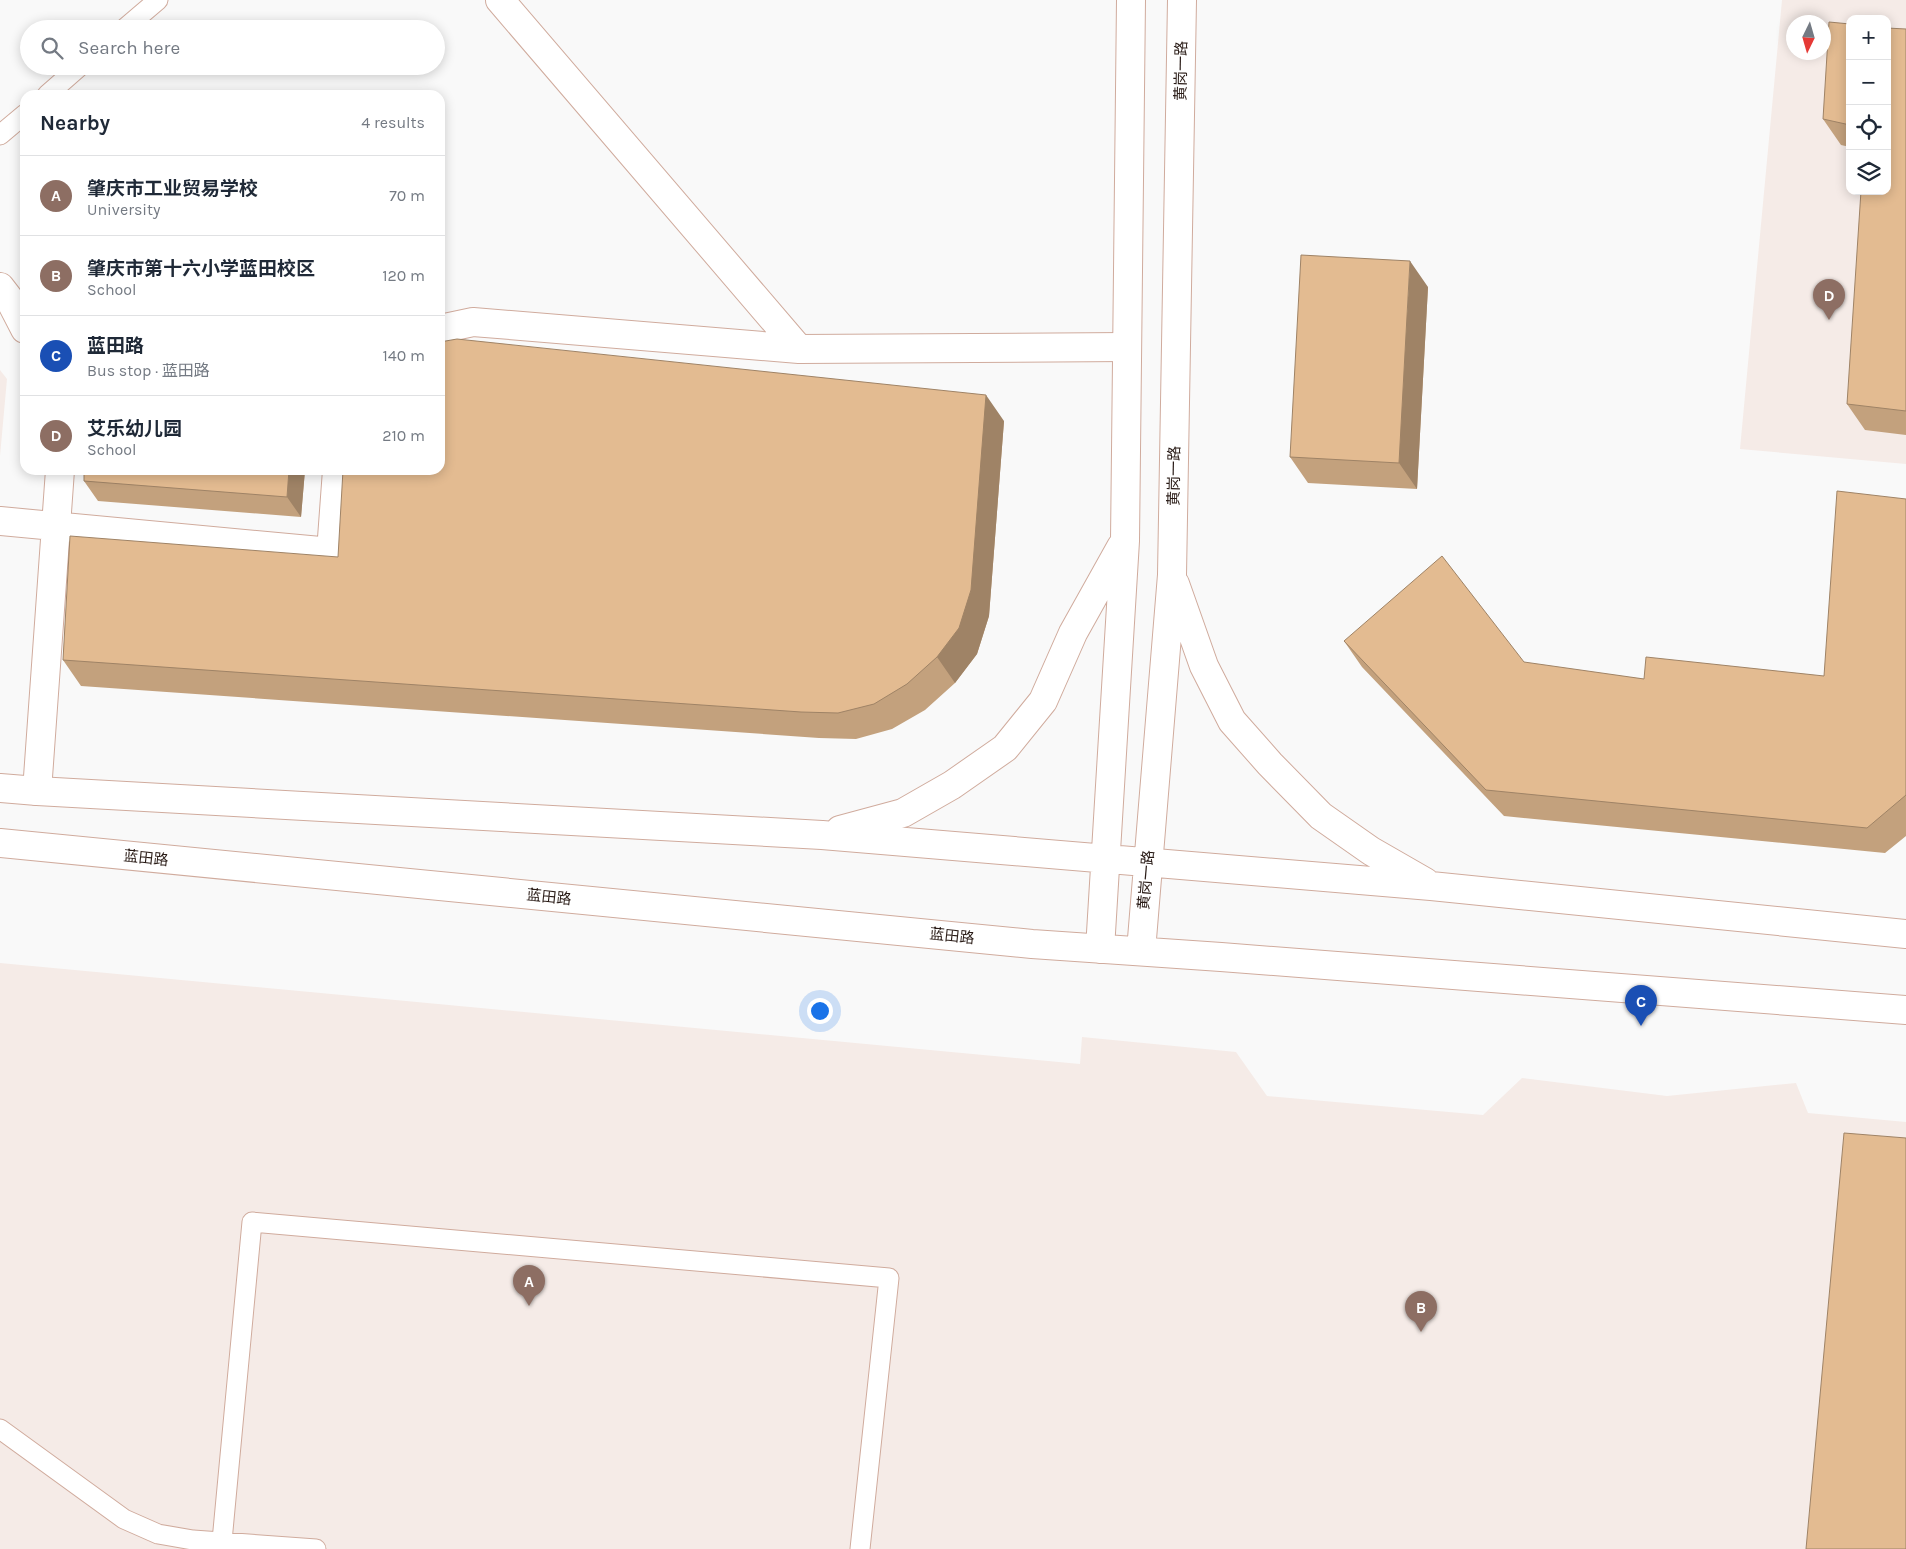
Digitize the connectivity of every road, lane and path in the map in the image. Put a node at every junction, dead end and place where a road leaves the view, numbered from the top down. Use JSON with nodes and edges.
{"nodes":[{"id":1,"x":158,"y":0,"type":"edge"},
{"id":2,"x":500,"y":0,"type":"edge"},
{"id":3,"x":1131,"y":0,"type":"edge"},
{"id":4,"x":1182,"y":0,"type":"edge"},
{"id":5,"x":135,"y":20,"type":"edge"},
{"id":6,"x":70,"y":75,"type":"edge"},
{"id":7,"x":53,"y":90,"type":"edge"},
{"id":8,"x":20,"y":118,"type":"edge"},
{"id":9,"x":0,"y":135,"type":"edge"},
{"id":10,"x":0,"y":287,"type":"edge"},
{"id":11,"x":20,"y":319,"type":"edge"},
{"id":12,"x":445,"y":328,"type":"edge"},
{"id":13,"x":1127,"y":347,"type":"junction"},
{"id":14,"x":799,"y":349,"type":"junction"},
{"id":15,"x":60,"y":475,"type":"edge"},
{"id":16,"x":337,"y":475,"type":"edge"},
{"id":17,"x":0,"y":521,"type":"edge"},
{"id":18,"x":56,"y":527,"type":"junction"},
{"id":19,"x":1125,"y":541,"type":"junction"},
{"id":20,"x":1172,"y":575,"type":"junction"},
{"id":21,"x":0,"y":788,"type":"edge"},
{"id":22,"x":37,"y":791,"type":"junction"},
{"id":23,"x":822,"y":835,"type":"junction"},
{"id":24,"x":0,"y":843,"type":"edge"},
{"id":25,"x":1106,"y":859,"type":"junction"},
{"id":26,"x":1148,"y":862,"type":"junction"},
{"id":27,"x":1431,"y":886,"type":"junction"},
{"id":28,"x":1906,"y":934,"type":"edge"},
{"id":29,"x":1100,"y":949,"type":"junction"},
{"id":30,"x":1140,"y":951,"type":"junction"},
{"id":31,"x":1906,"y":1010,"type":"edge"},
{"id":32,"x":0,"y":1429,"type":"edge"},
{"id":33,"x":222,"y":1541,"type":"junction"},
{"id":34,"x":316,"y":1549,"type":"edge"},
{"id":35,"x":860,"y":1549,"type":"edge"}],
"edges":[{"from":1,"to":5,"type":"lane"},
{"from":2,"to":14,"type":"main road"},
{"from":3,"to":13,"type":"main road"},
{"from":4,"to":20,"type":"main road","name":"黄岗一路"},
{"from":6,"to":7,"type":"lane"},
{"from":8,"to":9,"type":"lane"},
{"from":10,"to":11,"type":"main road"},
{"from":12,"to":14,"type":"main road"},
{"from":13,"to":14,"type":"main road"},
{"from":13,"to":19,"type":"main road"},
{"from":15,"to":18,"type":"main road"},
{"from":16,"to":18,"type":"main road"},
{"from":17,"to":18,"type":"main road"},
{"from":18,"to":22,"type":"main road"},
{"from":19,"to":23,"type":"main road"},
{"from":19,"to":25,"type":"main road"},
{"from":20,"to":26,"type":"main road","name":"黄岗一路"},
{"from":20,"to":27,"type":"main road"},
{"from":21,"to":22,"type":"main road"},
{"from":22,"to":23,"type":"main road"},
{"from":23,"to":25,"type":"main road"},
{"from":24,"to":29,"type":"main road","name":"蓝田路"},
{"from":25,"to":26,"type":"main road"},
{"from":25,"to":29,"type":"main road"},
{"from":26,"to":27,"type":"main road"},
{"from":26,"to":30,"type":"main road","name":"黄岗一路"},
{"from":27,"to":28,"type":"main road"},
{"from":29,"to":30,"type":"main road","name":"蓝田路"},
{"from":30,"to":31,"type":"main road","name":"蓝田路"},
{"from":32,"to":33,"type":"lane"},
{"from":33,"to":34,"type":"lane"},
{"from":33,"to":35,"type":"lane"}]}
